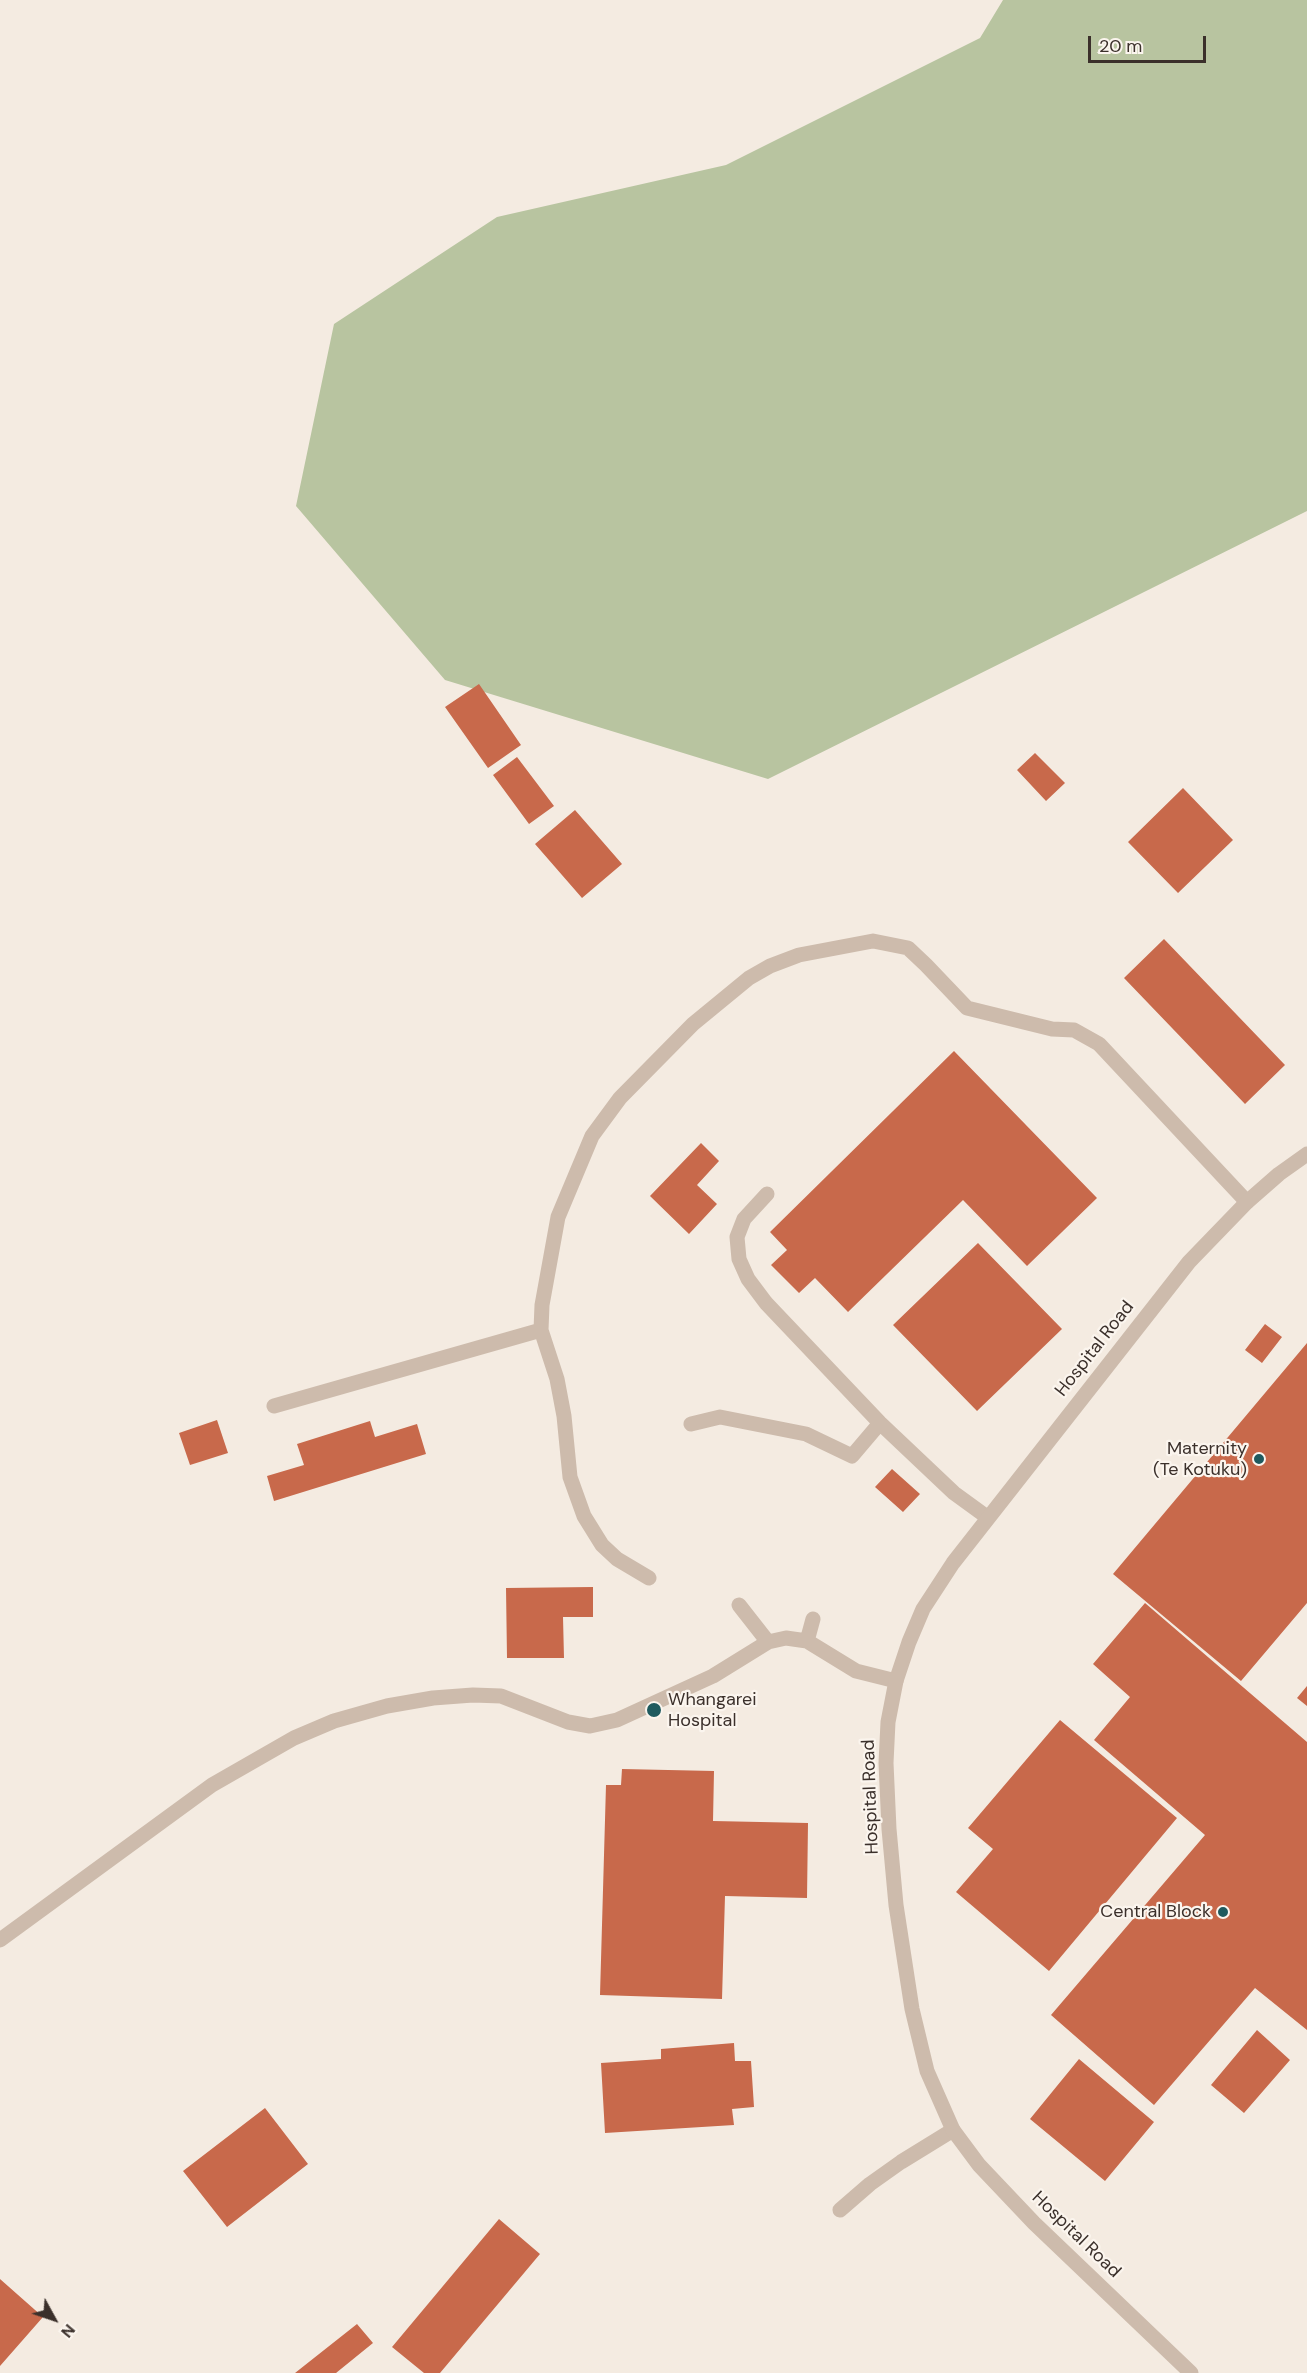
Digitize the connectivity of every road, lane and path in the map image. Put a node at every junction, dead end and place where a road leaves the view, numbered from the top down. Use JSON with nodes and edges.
{"nodes":[{"id":1,"x":1307,"y":1154,"type":"edge"},
{"id":2,"x":767,"y":1194,"type":"dead end"},
{"id":3,"x":1247,"y":1202,"type":"junction"},
{"id":4,"x":542,"y":1330,"type":"junction"},
{"id":5,"x":274,"y":1406,"type":"dead end"},
{"id":6,"x":880,"y":1423,"type":"junction"},
{"id":7,"x":691,"y":1424,"type":"dead end"},
{"id":8,"x":987,"y":1517,"type":"junction"},
{"id":9,"x":648,"y":1578,"type":"dead end"},
{"id":10,"x":738,"y":1605,"type":"dead end"},
{"id":11,"x":813,"y":1619,"type":"dead end"},
{"id":12,"x":807,"y":1641,"type":"junction"},
{"id":13,"x":768,"y":1642,"type":"junction"},
{"id":14,"x":896,"y":1681,"type":"junction"},
{"id":15,"x":0,"y":1940,"type":"edge"},
{"id":16,"x":953,"y":2130,"type":"junction"},
{"id":17,"x":840,"y":2210,"type":"dead end"},
{"id":18,"x":1191,"y":2373,"type":"edge"}],
"edges":[{"from":1,"to":3,"type":"street","name":"Hospital Road"},
{"from":2,"to":6,"type":"street"},
{"from":3,"to":4,"type":"street"},
{"from":3,"to":8,"type":"street","name":"Hospital Road"},
{"from":4,"to":5,"type":"street"},
{"from":4,"to":9,"type":"street"},
{"from":6,"to":7,"type":"street"},
{"from":6,"to":8,"type":"street"},
{"from":8,"to":14,"type":"street","name":"Hospital Road"},
{"from":10,"to":13,"type":"street"},
{"from":11,"to":12,"type":"street"},
{"from":12,"to":13,"type":"street"},
{"from":12,"to":14,"type":"street"},
{"from":13,"to":15,"type":"street"},
{"from":14,"to":16,"type":"street","name":"Hospital Road"},
{"from":16,"to":17,"type":"street"},
{"from":16,"to":18,"type":"street","name":"Hospital Road"}]}
